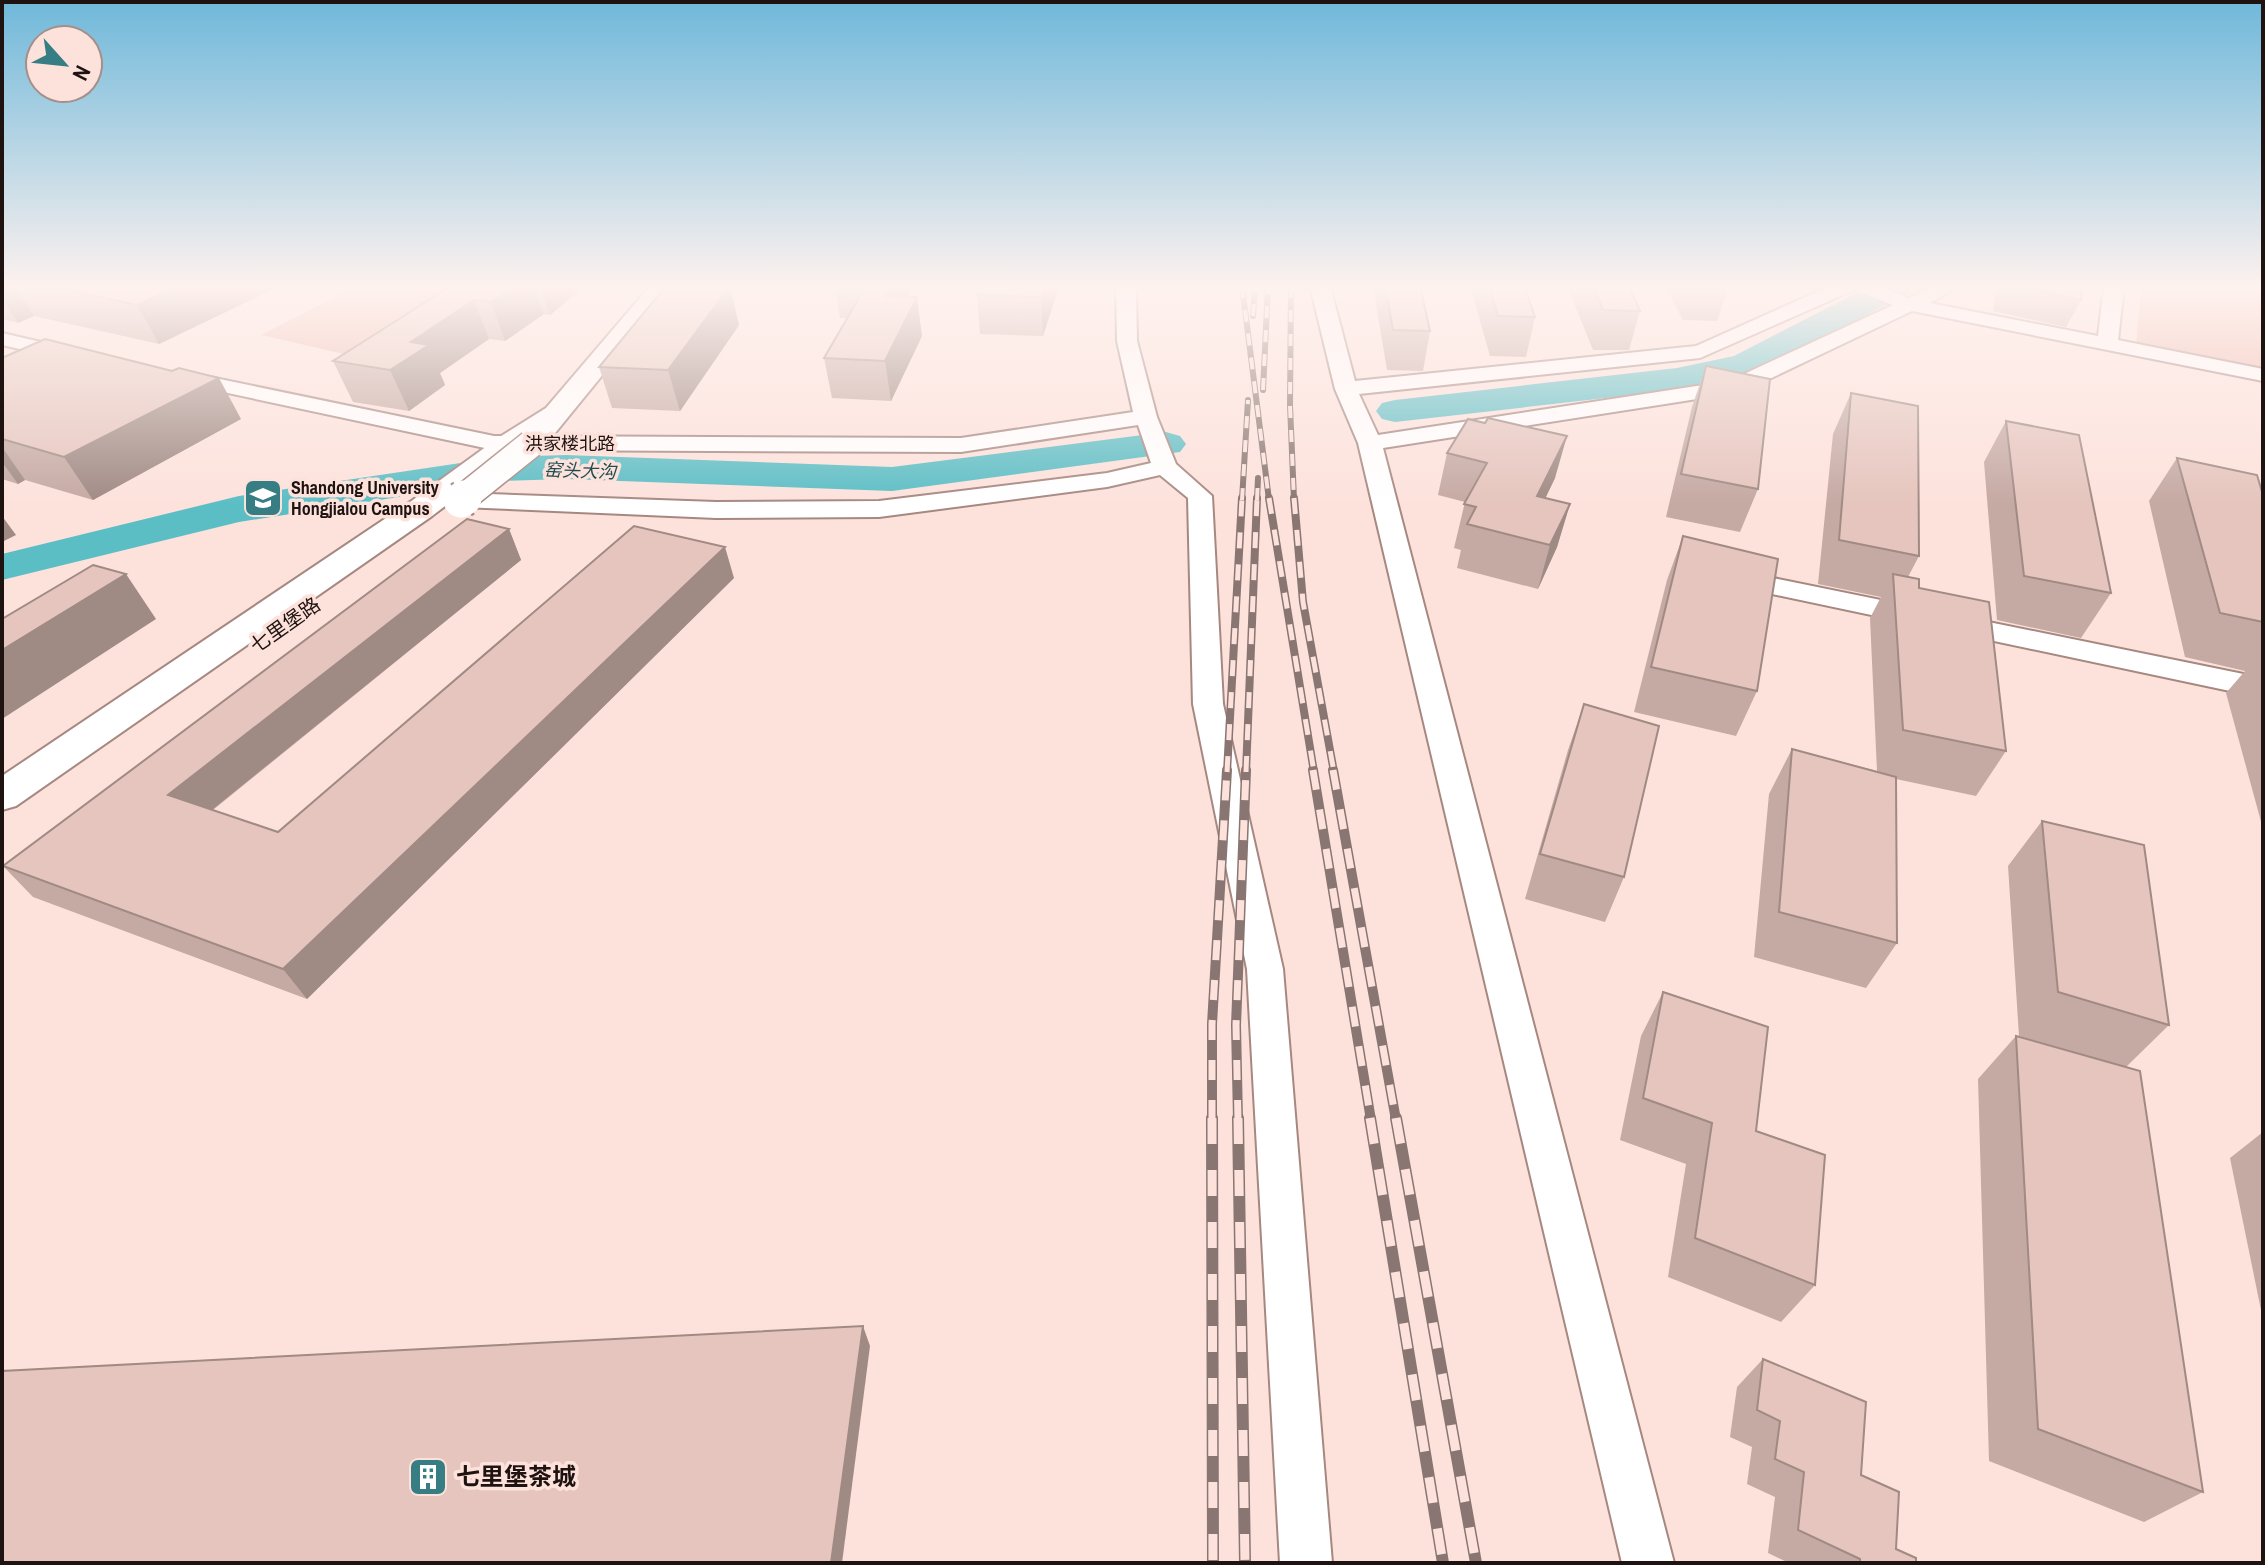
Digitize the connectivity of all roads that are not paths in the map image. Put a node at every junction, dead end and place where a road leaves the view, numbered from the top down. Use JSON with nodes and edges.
{"nodes":[{"id":1,"x":603,"y":359,"type":"edge"},
{"id":2,"x":1132,"y":359,"type":"edge"},
{"id":3,"x":1338,"y":359,"type":"edge"},
{"id":4,"x":1633,"y":359,"type":"edge"},
{"id":5,"x":1794,"y":359,"type":"edge"},
{"id":6,"x":2180,"y":359,"type":"edge"},
{"id":7,"x":156,"y":372,"type":"edge"},
{"id":8,"x":2263,"y":375,"type":"edge"},
{"id":9,"x":1346,"y":389,"type":"junction"},
{"id":10,"x":1146,"y":417,"type":"junction"},
{"id":11,"x":1370,"y":443,"type":"junction"},
{"id":12,"x":519,"y":444,"type":"junction"},
{"id":13,"x":1165,"y":467,"type":"junction"},
{"id":14,"x":450,"y":498,"type":"junction"},
{"id":15,"x":1710,"y":573,"type":"edge"},
{"id":16,"x":2263,"y":688,"type":"edge"},
{"id":17,"x":2,"y":796,"type":"edge"},
{"id":18,"x":2,"y":827,"type":"edge"},
{"id":19,"x":1306,"y":1563,"type":"edge"},
{"id":20,"x":1648,"y":1563,"type":"edge"}],
"edges":[{"from":1,"to":12,"type":"main road","name":"七里堡路"},
{"from":2,"to":10,"type":"street"},
{"from":3,"to":9,"type":"street"},
{"from":4,"to":9,"type":"street"},
{"from":5,"to":11,"type":"street"},
{"from":6,"to":8,"type":"street"},
{"from":7,"to":12,"type":"street","name":"洪家楼北路"},
{"from":9,"to":11,"type":"street"},
{"from":10,"to":12,"type":"street","name":"洪家楼北路"},
{"from":10,"to":13,"type":"street"},
{"from":11,"to":20,"type":"street"},
{"from":12,"to":14,"type":"main road","name":"七里堡路","bridge":true},
{"from":13,"to":14,"type":"street"},
{"from":13,"to":19,"type":"street"},
{"from":14,"to":17,"type":"main road","name":"七里堡路"},
{"from":14,"to":18,"type":"main road","name":"七里堡路"},
{"from":15,"to":16,"type":"street"}]}
